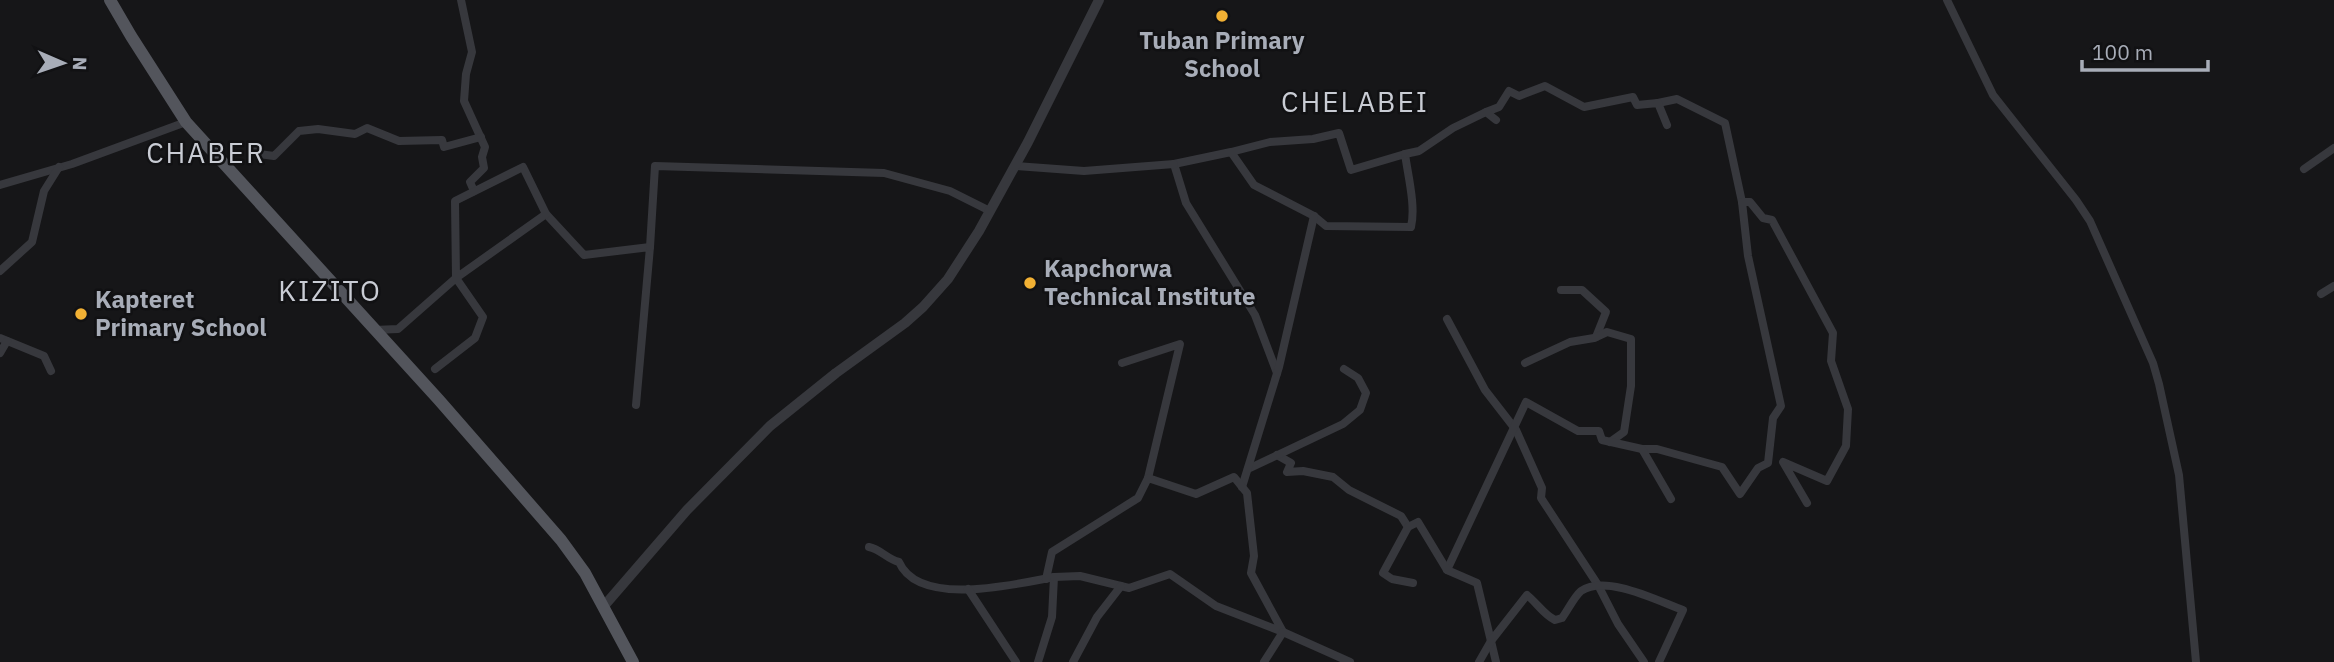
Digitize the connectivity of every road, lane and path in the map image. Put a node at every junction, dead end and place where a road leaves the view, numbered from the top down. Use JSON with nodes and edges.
{"nodes":[{"id":1,"x":110,"y":0,"type":"edge"},
{"id":2,"x":461,"y":0,"type":"edge"},
{"id":3,"x":1099,"y":0,"type":"edge"},
{"id":4,"x":1947,"y":0,"type":"edge"},
{"id":5,"x":1658,"y":103,"type":"junction"},
{"id":6,"x":1486,"y":112,"type":"junction"},
{"id":7,"x":1496,"y":120,"type":"dead end"},
{"id":8,"x":186,"y":121,"type":"junction"},
{"id":9,"x":1667,"y":125,"type":"dead end"},
{"id":10,"x":481,"y":137,"type":"junction"},
{"id":11,"x":255,"y":147,"type":"dead end"},
{"id":12,"x":2334,"y":148,"type":"edge"},
{"id":13,"x":1231,"y":152,"type":"junction"},
{"id":14,"x":1405,"y":154,"type":"junction"},
{"id":15,"x":1174,"y":164,"type":"junction"},
{"id":16,"x":1015,"y":166,"type":"junction"},
{"id":17,"x":59,"y":167,"type":"junction"},
{"id":18,"x":2304,"y":169,"type":"dead end"},
{"id":19,"x":0,"y":185,"type":"edge"},
{"id":20,"x":474,"y":191,"type":"junction"},
{"id":21,"x":1742,"y":202,"type":"junction"},
{"id":22,"x":990,"y":211,"type":"junction"},
{"id":23,"x":546,"y":214,"type":"junction"},
{"id":24,"x":1314,"y":216,"type":"junction"},
{"id":25,"x":650,"y":247,"type":"junction"},
{"id":26,"x":0,"y":271,"type":"edge"},
{"id":27,"x":456,"y":278,"type":"junction"},
{"id":28,"x":2334,"y":286,"type":"edge"},
{"id":29,"x":1561,"y":290,"type":"dead end"},
{"id":30,"x":2321,"y":294,"type":"dead end"},
{"id":31,"x":1447,"y":319,"type":"dead end"},
{"id":32,"x":374,"y":330,"type":"junction"},
{"id":33,"x":1596,"y":337,"type":"junction"},
{"id":34,"x":4,"y":339,"type":"edge"},
{"id":35,"x":0,"y":353,"type":"edge"},
{"id":36,"x":1122,"y":363,"type":"dead end"},
{"id":37,"x":1525,"y":363,"type":"dead end"},
{"id":38,"x":435,"y":369,"type":"dead end"},
{"id":39,"x":1344,"y":369,"type":"dead end"},
{"id":40,"x":51,"y":370,"type":"dead end"},
{"id":41,"x":1277,"y":373,"type":"junction"},
{"id":42,"x":636,"y":405,"type":"dead end"},
{"id":43,"x":1514,"y":428,"type":"junction"},
{"id":44,"x":1610,"y":442,"type":"junction"},
{"id":45,"x":1642,"y":449,"type":"junction"},
{"id":46,"x":1277,"y":455,"type":"junction"},
{"id":47,"x":1248,"y":469,"type":"junction"},
{"id":48,"x":1148,"y":478,"type":"junction"},
{"id":49,"x":1242,"y":487,"type":"junction"},
{"id":50,"x":1671,"y":499,"type":"dead end"},
{"id":51,"x":1807,"y":503,"type":"dead end"},
{"id":52,"x":1408,"y":527,"type":"junction"},
{"id":53,"x":869,"y":547,"type":"dead end"},
{"id":54,"x":1447,"y":570,"type":"junction"},
{"id":55,"x":1050,"y":578,"type":"junction"},
{"id":56,"x":1413,"y":583,"type":"dead end"},
{"id":57,"x":1121,"y":586,"type":"junction"},
{"id":58,"x":1598,"y":586,"type":"junction"},
{"id":59,"x":968,"y":589,"type":"junction"},
{"id":60,"x":604,"y":606,"type":"junction"},
{"id":61,"x":1283,"y":632,"type":"junction"},
{"id":62,"x":1491,"y":641,"type":"junction"},
{"id":63,"x":633,"y":662,"type":"edge"},
{"id":64,"x":1016,"y":662,"type":"edge"},
{"id":65,"x":1038,"y":662,"type":"edge"},
{"id":66,"x":1073,"y":662,"type":"edge"},
{"id":67,"x":1264,"y":662,"type":"edge"},
{"id":68,"x":1350,"y":662,"type":"edge"},
{"id":69,"x":1479,"y":662,"type":"edge"},
{"id":70,"x":1496,"y":662,"type":"edge"},
{"id":71,"x":1644,"y":662,"type":"edge"},
{"id":72,"x":1659,"y":662,"type":"edge"},
{"id":73,"x":2196,"y":662,"type":"edge"}],
"edges":[{"from":1,"to":8,"type":"main road"},
{"from":2,"to":10,"type":"street"},
{"from":3,"to":16,"type":"street"},
{"from":4,"to":73,"type":"street"},
{"from":5,"to":6,"type":"street"},
{"from":5,"to":9,"type":"street"},
{"from":5,"to":21,"type":"street"},
{"from":6,"to":7,"type":"street"},
{"from":6,"to":14,"type":"street"},
{"from":8,"to":17,"type":"street"},
{"from":8,"to":32,"type":"main road"},
{"from":10,"to":11,"type":"street"},
{"from":10,"to":20,"type":"street"},
{"from":12,"to":18,"type":"street"},
{"from":13,"to":14,"type":"street"},
{"from":13,"to":15,"type":"street"},
{"from":13,"to":24,"type":"street"},
{"from":14,"to":24,"type":"street"},
{"from":15,"to":16,"type":"street"},
{"from":15,"to":41,"type":"street"},
{"from":16,"to":22,"type":"street"},
{"from":17,"to":19,"type":"street"},
{"from":17,"to":26,"type":"street"},
{"from":20,"to":23,"type":"street"},
{"from":20,"to":27,"type":"street"},
{"from":21,"to":45,"type":"street"},
{"from":21,"to":51,"type":"street"},
{"from":22,"to":25,"type":"street"},
{"from":22,"to":60,"type":"street"},
{"from":23,"to":25,"type":"street"},
{"from":23,"to":27,"type":"street"},
{"from":24,"to":41,"type":"street"},
{"from":25,"to":42,"type":"street"},
{"from":27,"to":32,"type":"street"},
{"from":27,"to":38,"type":"street"},
{"from":28,"to":30,"type":"street"},
{"from":29,"to":33,"type":"street"},
{"from":31,"to":43,"type":"street"},
{"from":32,"to":60,"type":"main road"},
{"from":33,"to":37,"type":"street"},
{"from":33,"to":44,"type":"street"},
{"from":34,"to":35,"type":"street"},
{"from":34,"to":40,"type":"street"},
{"from":36,"to":48,"type":"street"},
{"from":39,"to":46,"type":"street"},
{"from":41,"to":47,"type":"street"},
{"from":43,"to":44,"type":"street"},
{"from":43,"to":54,"type":"street"},
{"from":43,"to":58,"type":"street"},
{"from":44,"to":45,"type":"street"},
{"from":45,"to":50,"type":"street"},
{"from":46,"to":47,"type":"street"},
{"from":46,"to":52,"type":"street"},
{"from":47,"to":49,"type":"street"},
{"from":48,"to":49,"type":"street"},
{"from":48,"to":55,"type":"street"},
{"from":49,"to":61,"type":"street"},
{"from":52,"to":54,"type":"street"},
{"from":52,"to":56,"type":"street"},
{"from":53,"to":59,"type":"street"},
{"from":54,"to":62,"type":"street"},
{"from":55,"to":57,"type":"street"},
{"from":55,"to":59,"type":"street"},
{"from":55,"to":65,"type":"street"},
{"from":57,"to":61,"type":"street"},
{"from":57,"to":66,"type":"street"},
{"from":58,"to":62,"type":"street"},
{"from":58,"to":71,"type":"street"},
{"from":58,"to":72,"type":"street"},
{"from":59,"to":64,"type":"street"},
{"from":60,"to":63,"type":"main road"},
{"from":61,"to":67,"type":"street"},
{"from":61,"to":68,"type":"street"},
{"from":62,"to":69,"type":"street"},
{"from":62,"to":70,"type":"street"}]}
